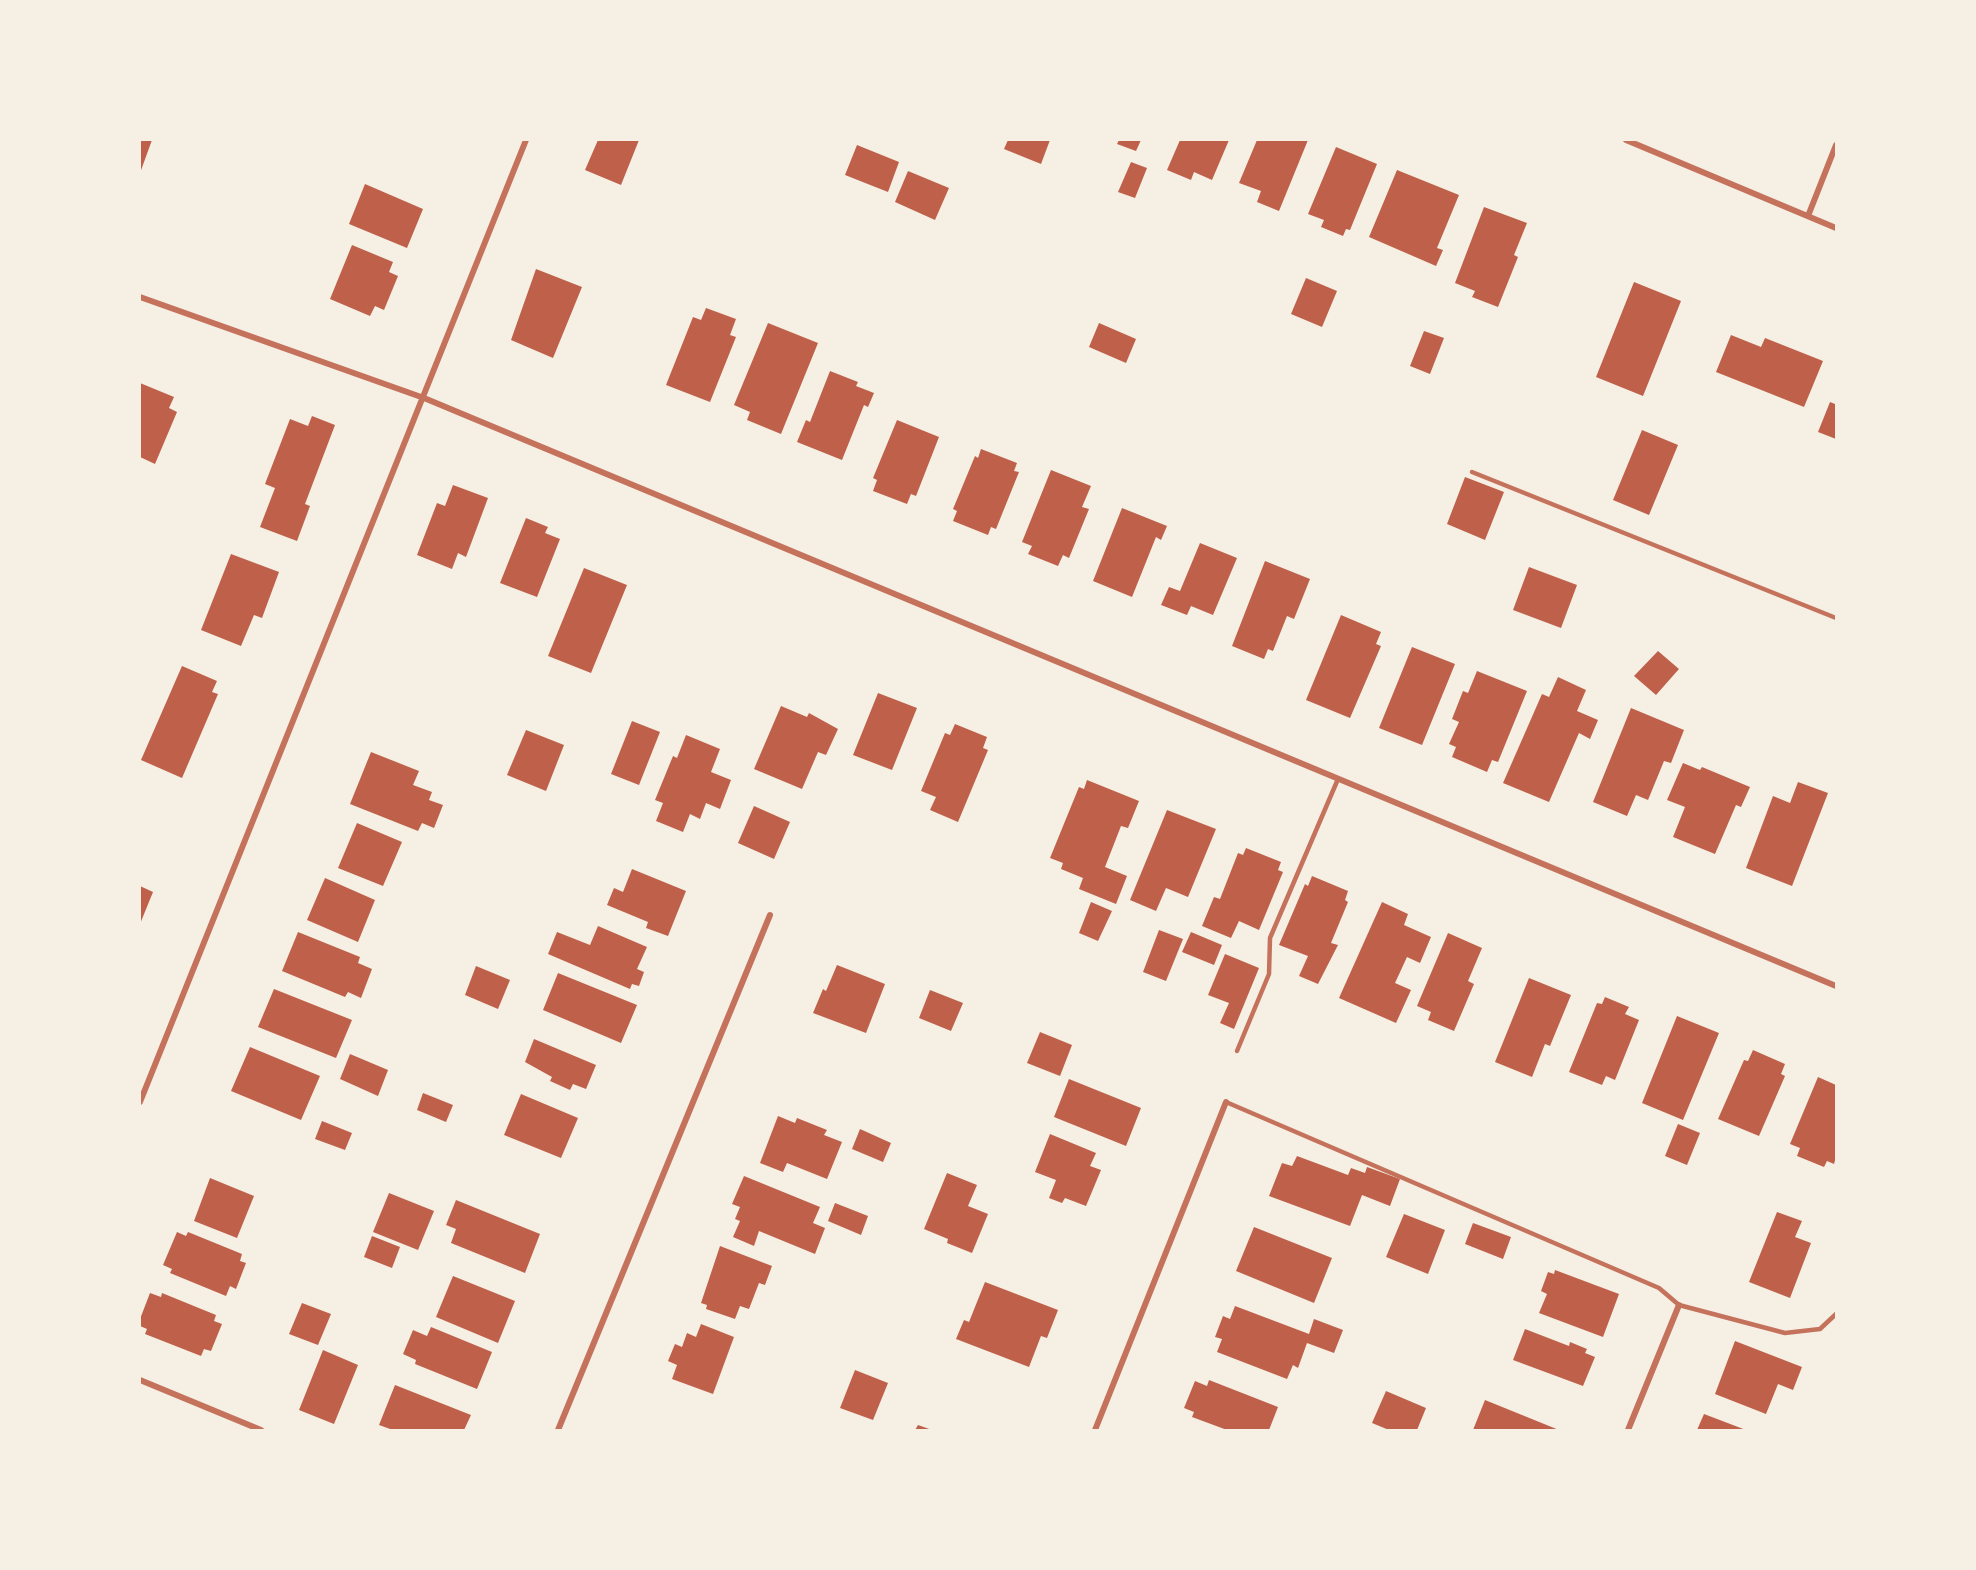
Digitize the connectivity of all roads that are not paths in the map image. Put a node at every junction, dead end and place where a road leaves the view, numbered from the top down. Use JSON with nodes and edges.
{"nodes":[{"id":1,"x":526,"y":140,"type":"edge"},
{"id":2,"x":1626,"y":140,"type":"edge"},
{"id":3,"x":1836,"y":145,"type":"edge"},
{"id":4,"x":1808,"y":216,"type":"junction"},
{"id":5,"x":1836,"y":228,"type":"edge"},
{"id":6,"x":140,"y":297,"type":"edge"},
{"id":7,"x":424,"y":398,"type":"junction"},
{"id":8,"x":1473,"y":472,"type":"dead end"},
{"id":9,"x":1836,"y":618,"type":"edge"},
{"id":10,"x":1338,"y":778,"type":"junction"},
{"id":11,"x":770,"y":915,"type":"dead end"},
{"id":12,"x":1836,"y":986,"type":"edge"},
{"id":13,"x":1237,"y":1051,"type":"dead end"},
{"id":14,"x":140,"y":1102,"type":"edge"},
{"id":15,"x":1226,"y":1102,"type":"joint"},
{"id":16,"x":1679,"y":1305,"type":"junction"},
{"id":17,"x":1836,"y":1314,"type":"edge"},
{"id":18,"x":140,"y":1380,"type":"edge"},
{"id":19,"x":261,"y":1431,"type":"edge"},
{"id":20,"x":558,"y":1431,"type":"edge"},
{"id":21,"x":1095,"y":1431,"type":"edge"},
{"id":22,"x":1628,"y":1431,"type":"edge"}],
"edges":[{"from":1,"to":7,"type":"street"},
{"from":2,"to":4,"type":"street"},
{"from":3,"to":4,"type":"street"},
{"from":4,"to":5,"type":"street"},
{"from":6,"to":7,"type":"street"},
{"from":7,"to":10,"type":"street"},
{"from":7,"to":14,"type":"street"},
{"from":8,"to":9,"type":"lane"},
{"from":10,"to":12,"type":"street"},
{"from":10,"to":13,"type":"lane"},
{"from":11,"to":20,"type":"street"},
{"from":15,"to":16,"type":"lane"},
{"from":15,"to":21,"type":"street"},
{"from":16,"to":17,"type":"lane"},
{"from":16,"to":22,"type":"street"},
{"from":18,"to":19,"type":"street"}]}
